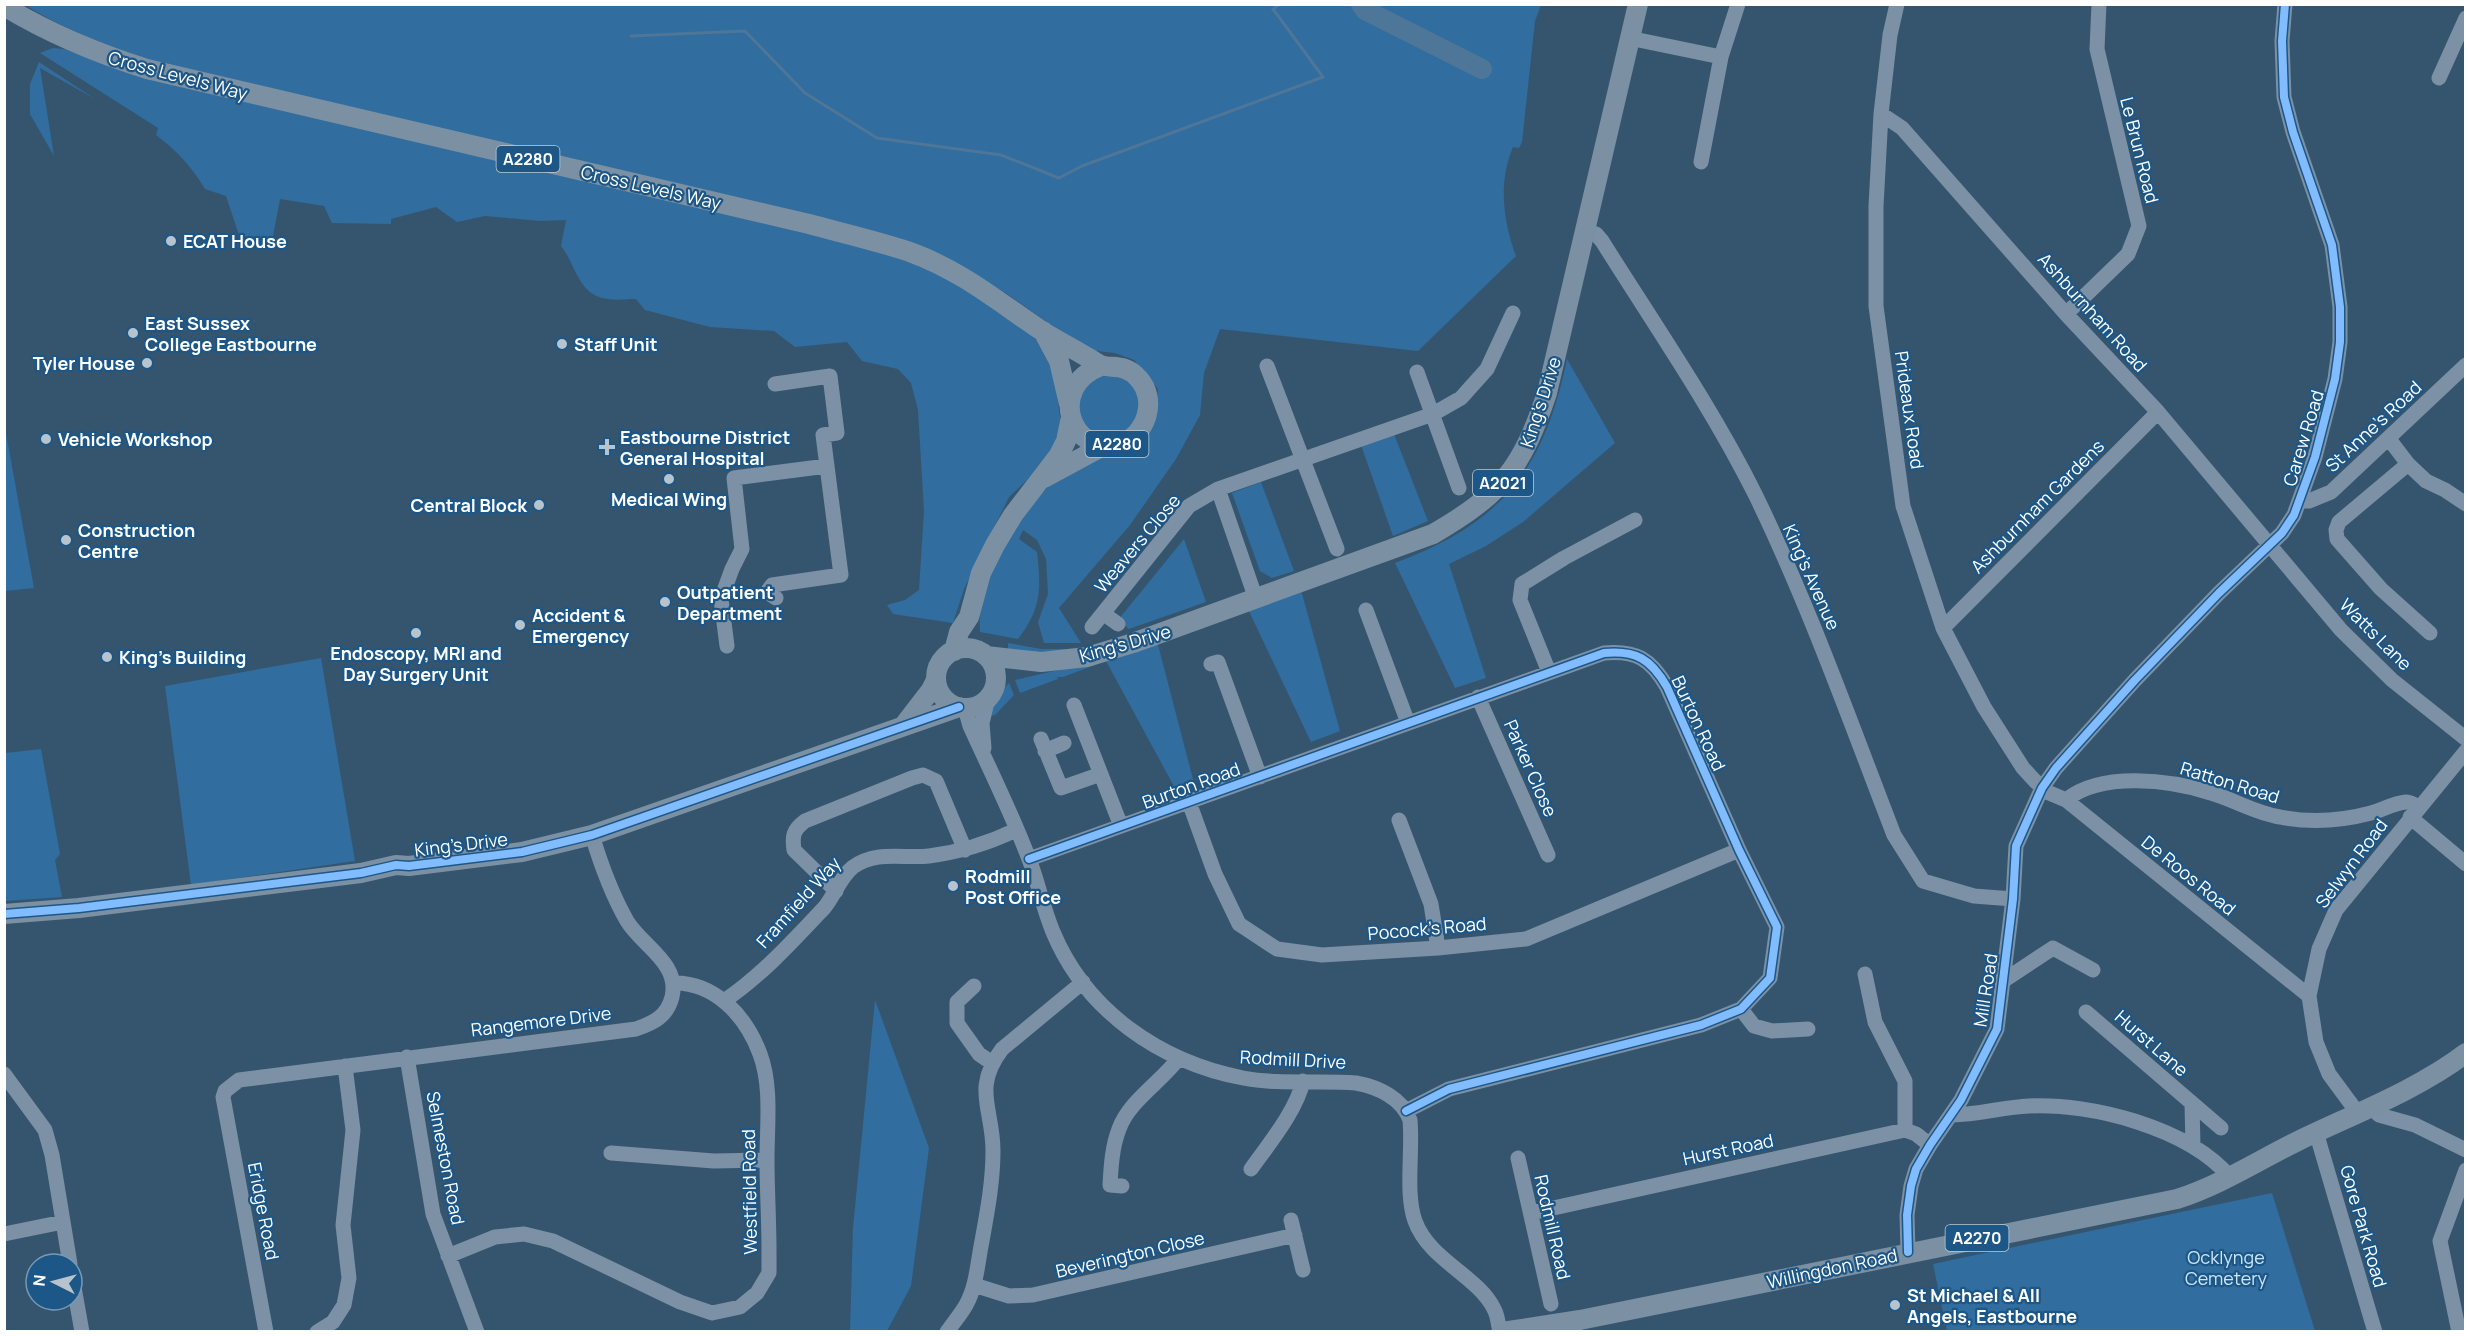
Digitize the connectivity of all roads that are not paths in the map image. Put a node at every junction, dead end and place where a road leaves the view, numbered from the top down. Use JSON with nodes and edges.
{"nodes":[{"id":1,"x":1638,"y":4,"type":"edge"},
{"id":2,"x":1738,"y":4,"type":"edge"},
{"id":3,"x":1897,"y":4,"type":"edge"},
{"id":4,"x":2099,"y":4,"type":"edge"},
{"id":5,"x":2284,"y":4,"type":"edge"},
{"id":6,"x":4,"y":6,"type":"edge"},
{"id":7,"x":2466,"y":18,"type":"edge"},
{"id":8,"x":1629,"y":38,"type":"junction"},
{"id":9,"x":1721,"y":57,"type":"junction"},
{"id":10,"x":2439,"y":78,"type":"dead end"},
{"id":11,"x":1881,"y":114,"type":"junction"},
{"id":12,"x":1701,"y":162,"type":"dead end"},
{"id":13,"x":1585,"y":231,"type":"junction"},
{"id":14,"x":1513,"y":313,"type":"dead end"},
{"id":15,"x":2066,"y":314,"type":"junction"},
{"id":16,"x":1043,"y":332,"type":"junction"},
{"id":17,"x":2466,"y":365,"type":"edge"},
{"id":18,"x":1101,"y":366,"type":"junction"},
{"id":19,"x":1267,"y":366,"type":"dead end"},
{"id":20,"x":1417,"y":372,"type":"dead end"},
{"id":21,"x":775,"y":384,"type":"dead end"},
{"id":22,"x":1070,"y":410,"type":"junction"},
{"id":23,"x":2158,"y":412,"type":"junction"},
{"id":24,"x":1433,"y":414,"type":"junction"},
{"id":25,"x":2389,"y":439,"type":"junction"},
{"id":26,"x":1105,"y":445,"type":"junction"},
{"id":27,"x":1303,"y":460,"type":"junction"},
{"id":28,"x":2408,"y":464,"type":"junction"},
{"id":29,"x":827,"y":466,"type":"junction"},
{"id":30,"x":1037,"y":482,"type":"junction"},
{"id":31,"x":1459,"y":488,"type":"dead end"},
{"id":32,"x":1218,"y":489,"type":"junction"},
{"id":33,"x":2300,"y":500,"type":"junction"},
{"id":34,"x":2466,"y":504,"type":"edge"},
{"id":35,"x":1635,"y":520,"type":"dead end"},
{"id":36,"x":2270,"y":543,"type":"junction"},
{"id":37,"x":1337,"y":549,"type":"dead end"},
{"id":38,"x":776,"y":598,"type":"dead end"},
{"id":39,"x":1256,"y":599,"type":"junction"},
{"id":40,"x":1366,"y":610,"type":"dead end"},
{"id":41,"x":1104,"y":614,"type":"junction"},
{"id":42,"x":969,"y":616,"type":"junction"},
{"id":43,"x":1118,"y":624,"type":"dead end"},
{"id":44,"x":1092,"y":627,"type":"dead end"},
{"id":45,"x":1943,"y":627,"type":"junction"},
{"id":46,"x":2430,"y":633,"type":"dead end"},
{"id":47,"x":727,"y":646,"type":"dead end"},
{"id":48,"x":954,"y":651,"type":"junction"},
{"id":49,"x":984,"y":655,"type":"junction"},
{"id":50,"x":1041,"y":662,"type":"junction"},
{"id":51,"x":1211,"y":664,"type":"dead end"},
{"id":52,"x":1549,"y":672,"type":"junction"},
{"id":53,"x":936,"y":680,"type":"junction"},
{"id":54,"x":990,"y":695,"type":"junction"},
{"id":55,"x":1478,"y":697,"type":"junction"},
{"id":56,"x":1074,"y":705,"type":"dead end"},
{"id":57,"x":962,"y":707,"type":"junction"},
{"id":58,"x":1408,"y":723,"type":"junction"},
{"id":59,"x":904,"y":725,"type":"junction"},
{"id":60,"x":2466,"y":739,"type":"edge"},
{"id":61,"x":1064,"y":743,"type":"dead end"},
{"id":62,"x":2466,"y":751,"type":"edge"},
{"id":63,"x":985,"y":759,"type":"junction"},
{"id":64,"x":1101,"y":774,"type":"junction"},
{"id":65,"x":1260,"y":777,"type":"junction"},
{"id":66,"x":2042,"y":788,"type":"junction"},
{"id":67,"x":2066,"y":800,"type":"junction"},
{"id":68,"x":1189,"y":802,"type":"junction"},
{"id":69,"x":2414,"y":812,"type":"junction"},
{"id":70,"x":1399,"y":820,"type":"dead end"},
{"id":71,"x":1121,"y":826,"type":"junction"},
{"id":72,"x":1016,"y":830,"type":"junction"},
{"id":73,"x":592,"y":835,"type":"junction"},
{"id":74,"x":965,"y":850,"type":"junction"},
{"id":75,"x":1739,"y":850,"type":"junction"},
{"id":76,"x":1548,"y":855,"type":"dead end"},
{"id":77,"x":1029,"y":859,"type":"junction"},
{"id":78,"x":2466,"y":864,"type":"edge"},
{"id":79,"x":836,"y":891,"type":"junction"},
{"id":80,"x":2013,"y":899,"type":"junction"},
{"id":81,"x":4,"y":914,"type":"edge"},
{"id":82,"x":1438,"y":948,"type":"junction"},
{"id":83,"x":2093,"y":970,"type":"dead end"},
{"id":84,"x":1865,"y":974,"type":"dead end"},
{"id":85,"x":2003,"y":981,"type":"junction"},
{"id":86,"x":1083,"y":982,"type":"junction"},
{"id":87,"x":673,"y":983,"type":"junction"},
{"id":88,"x":975,"y":986,"type":"dead end"},
{"id":89,"x":2309,"y":996,"type":"junction"},
{"id":90,"x":724,"y":1001,"type":"junction"},
{"id":91,"x":1741,"y":1009,"type":"junction"},
{"id":92,"x":2086,"y":1012,"type":"dead end"},
{"id":93,"x":1808,"y":1029,"type":"dead end"},
{"id":94,"x":2466,"y":1053,"type":"edge"},
{"id":95,"x":407,"y":1058,"type":"junction"},
{"id":96,"x":1179,"y":1058,"type":"junction"},
{"id":97,"x":992,"y":1063,"type":"junction"},
{"id":98,"x":345,"y":1066,"type":"junction"},
{"id":99,"x":4,"y":1074,"type":"edge"},
{"id":100,"x":1303,"y":1081,"type":"junction"},
{"id":101,"x":223,"y":1097,"type":"joint"},
{"id":102,"x":2192,"y":1104,"type":"junction"},
{"id":103,"x":2364,"y":1109,"type":"junction"},
{"id":104,"x":1406,"y":1111,"type":"junction"},
{"id":105,"x":1952,"y":1114,"type":"junction"},
{"id":106,"x":2220,"y":1128,"type":"dead end"},
{"id":107,"x":1905,"y":1130,"type":"junction"},
{"id":108,"x":2316,"y":1132,"type":"junction"},
{"id":109,"x":1930,"y":1145,"type":"junction"},
{"id":110,"x":2193,"y":1146,"type":"junction"},
{"id":111,"x":2466,"y":1150,"type":"edge"},
{"id":112,"x":611,"y":1153,"type":"dead end"},
{"id":113,"x":1518,"y":1158,"type":"dead end"},
{"id":114,"x":767,"y":1160,"type":"junction"},
{"id":115,"x":1251,"y":1169,"type":"dead end"},
{"id":116,"x":2466,"y":1170,"type":"edge"},
{"id":117,"x":2230,"y":1177,"type":"junction"},
{"id":118,"x":1122,"y":1186,"type":"dead end"},
{"id":119,"x":1531,"y":1213,"type":"junction"},
{"id":120,"x":63,"y":1222,"type":"junction"},
{"id":121,"x":4,"y":1234,"type":"edge"},
{"id":122,"x":68,"y":1252,"type":"edge"},
{"id":123,"x":1908,"y":1252,"type":"junction"},
{"id":124,"x":448,"y":1256,"type":"junction"},
{"id":125,"x":1304,"y":1270,"type":"dead end"},
{"id":126,"x":974,"y":1285,"type":"junction"},
{"id":127,"x":1551,"y":1304,"type":"dead end"},
{"id":128,"x":78,"y":1312,"type":"edge"},
{"id":129,"x":1580,"y":1326,"type":"edge"},
{"id":130,"x":82,"y":1332,"type":"edge"},
{"id":131,"x":266,"y":1332,"type":"edge"},
{"id":132,"x":317,"y":1332,"type":"edge"},
{"id":133,"x":477,"y":1332,"type":"edge"},
{"id":134,"x":947,"y":1332,"type":"edge"},
{"id":135,"x":1501,"y":1332,"type":"edge"},
{"id":136,"x":2375,"y":1332,"type":"edge"},
{"id":137,"x":2459,"y":1332,"type":"edge"}],
"edges":[{"from":1,"to":8,"type":"main road","name":"King's Drive","number":"A2021"},
{"from":2,"to":9,"type":"street"},
{"from":3,"to":11,"type":"street","name":"Prideaux Road"},
{"from":4,"to":15,"type":"street","name":"Le Brun Road"},
{"from":5,"to":33,"type":"street","name":"Carew Road"},
{"from":6,"to":16,"type":"main road","name":"Cross Levels Way","number":"A2280"},
{"from":7,"to":10,"type":"street"},
{"from":8,"to":9,"type":"street"},
{"from":8,"to":13,"type":"main road","name":"King's Drive","number":"A2021"},
{"from":9,"to":12,"type":"street"},
{"from":11,"to":15,"type":"street","name":"Ashburnham Road"},
{"from":11,"to":45,"type":"street","name":"Prideaux Road"},
{"from":13,"to":39,"type":"main road","name":"King's Drive","number":"A2021"},
{"from":13,"to":80,"type":"street","name":"King's Avenue"},
{"from":14,"to":24,"type":"street","name":"Weavers Close"},
{"from":15,"to":23,"type":"street","name":"Ashburnham Road"},
{"from":16,"to":18,"type":"main road","name":"Cross Levels Way","number":"A2280"},
{"from":16,"to":22,"type":"main road","name":"Cross Levels Way","number":"A2280"},
{"from":17,"to":25,"type":"street","name":"St Anne's Road"},
{"from":18,"to":22,"type":"main road","name":"Cross Levels Way","number":"A2280"},
{"from":18,"to":26,"type":"main road","name":"Cross Levels Way","number":"A2280"},
{"from":19,"to":27,"type":"street"},
{"from":20,"to":24,"type":"street"},
{"from":21,"to":29,"type":"street"},
{"from":22,"to":26,"type":"main road","name":"Cross Levels Way","number":"A2280"},
{"from":22,"to":30,"type":"main road","name":"Cross Levels Way","number":"A2280"},
{"from":23,"to":36,"type":"street","name":"Ashburnham Road"},
{"from":23,"to":45,"type":"street","name":"Ashburnham Gardens"},
{"from":24,"to":27,"type":"street","name":"Weavers Close"},
{"from":24,"to":31,"type":"street"},
{"from":25,"to":28,"type":"street"},
{"from":25,"to":33,"type":"street","name":"St Anne's Road"},
{"from":26,"to":30,"type":"main road","name":"Cross Levels Way","number":"A2280"},
{"from":27,"to":32,"type":"street","name":"Weavers Close"},
{"from":27,"to":37,"type":"street"},
{"from":28,"to":34,"type":"street"},
{"from":28,"to":46,"type":"street"},
{"from":29,"to":38,"type":"street"},
{"from":29,"to":47,"type":"street"},
{"from":30,"to":42,"type":"main road","name":"Cross Levels Way","number":"A2280"},
{"from":32,"to":39,"type":"street"},
{"from":32,"to":41,"type":"street","name":"Weavers Close"},
{"from":33,"to":36,"type":"street","name":"Carew Road"},
{"from":35,"to":52,"type":"street"},
{"from":36,"to":60,"type":"street","name":"Watts Lane"},
{"from":36,"to":66,"type":"street","name":"Carew Road"},
{"from":39,"to":50,"type":"main road","name":"King's Drive","number":"A2021"},
{"from":40,"to":58,"type":"street"},
{"from":41,"to":43,"type":"street"},
{"from":41,"to":44,"type":"street","name":"Weavers Close"},
{"from":42,"to":48,"type":"main road","name":"Cross Levels Way","number":"A2280"},
{"from":42,"to":49,"type":"main road"},
{"from":45,"to":66,"type":"street","name":"Prideaux Road"},
{"from":48,"to":49,"type":"main road"},
{"from":48,"to":53,"type":"main road"},
{"from":49,"to":50,"type":"main road","name":"King's Drive","number":"A2021"},
{"from":49,"to":54,"type":"main road"},
{"from":50,"to":54,"type":"main road","name":"King's Drive","number":"A2021"},
{"from":51,"to":65,"type":"street","name":"Burton Road"},
{"from":52,"to":55,"type":"street","name":"Burton Road"},
{"from":52,"to":75,"type":"street","name":"Burton Road"},
{"from":53,"to":57,"type":"main road"},
{"from":53,"to":59,"type":"main road"},
{"from":54,"to":57,"type":"main road"},
{"from":54,"to":63,"type":"street","name":"Rodmill Drive"},
{"from":55,"to":58,"type":"street","name":"Burton Road"},
{"from":55,"to":76,"type":"street","name":"Parker Close"},
{"from":56,"to":64,"type":"street"},
{"from":57,"to":59,"type":"main road","name":"King's Drive"},
{"from":57,"to":63,"type":"street","name":"Rodmill Drive"},
{"from":58,"to":65,"type":"street","name":"Burton Road"},
{"from":59,"to":73,"type":"main road","name":"King's Drive"},
{"from":61,"to":64,"type":"street"},
{"from":62,"to":69,"type":"street"},
{"from":63,"to":72,"type":"street","name":"Rodmill Drive"},
{"from":64,"to":71,"type":"street"},
{"from":65,"to":68,"type":"street","name":"Burton Road"},
{"from":66,"to":67,"type":"street","name":"De Roos Road"},
{"from":66,"to":80,"type":"street","name":"Mill Road"},
{"from":67,"to":69,"type":"street","name":"Ratton Road"},
{"from":67,"to":89,"type":"street","name":"De Roos Road"},
{"from":68,"to":71,"type":"street","name":"Burton Road"},
{"from":68,"to":82,"type":"street","name":"Pocock's Road"},
{"from":69,"to":78,"type":"street"},
{"from":69,"to":89,"type":"street","name":"Selwyn Road"},
{"from":70,"to":82,"type":"street"},
{"from":71,"to":77,"type":"street","name":"Burton Road"},
{"from":72,"to":74,"type":"street","name":"Framfield Way"},
{"from":72,"to":77,"type":"street","name":"Rodmill Drive"},
{"from":73,"to":81,"type":"main road","name":"King's Drive"},
{"from":73,"to":87,"type":"street"},
{"from":74,"to":79,"type":"street","name":"Framfield Way"},
{"from":74,"to":79,"type":"street"},
{"from":75,"to":82,"type":"street","name":"Pocock's Road"},
{"from":75,"to":91,"type":"street","name":"Burton Road"},
{"from":77,"to":86,"type":"street","name":"Rodmill Drive"},
{"from":79,"to":90,"type":"street","name":"Framfield Way"},
{"from":80,"to":85,"type":"street","name":"Mill Road"},
{"from":83,"to":85,"type":"street"},
{"from":84,"to":107,"type":"street"},
{"from":85,"to":105,"type":"street","name":"Mill Road"},
{"from":86,"to":96,"type":"street","name":"Rodmill Drive"},
{"from":86,"to":97,"type":"street"},
{"from":87,"to":90,"type":"street","name":"Westfield Road"},
{"from":87,"to":95,"type":"street","name":"Rangemore Drive"},
{"from":88,"to":97,"type":"street"},
{"from":89,"to":103,"type":"street","name":"Selwyn Road"},
{"from":90,"to":114,"type":"street","name":"Westfield Road"},
{"from":91,"to":93,"type":"street"},
{"from":91,"to":104,"type":"street","name":"Burton Road"},
{"from":92,"to":102,"type":"street","name":"Hurst Lane"},
{"from":94,"to":103,"type":"main road","number":"A2270"},
{"from":95,"to":98,"type":"street","name":"Rangemore Drive"},
{"from":95,"to":124,"type":"street","name":"Selmeston Road"},
{"from":96,"to":100,"type":"street","name":"Rodmill Drive"},
{"from":96,"to":118,"type":"street"},
{"from":97,"to":126,"type":"street"},
{"from":98,"to":101,"type":"street","name":"Rangemore Drive"},
{"from":98,"to":132,"type":"street"},
{"from":99,"to":120,"type":"street"},
{"from":100,"to":104,"type":"street","name":"Rodmill Drive"},
{"from":100,"to":115,"type":"street"},
{"from":101,"to":131,"type":"street","name":"Eridge Road"},
{"from":102,"to":106,"type":"street","name":"Hurst Lane"},
{"from":102,"to":110,"type":"street"},
{"from":103,"to":108,"type":"main road","name":"Willingdon Road","number":"A2270"},
{"from":103,"to":111,"type":"street"},
{"from":104,"to":135,"type":"street"},
{"from":105,"to":109,"type":"street","name":"Mill Road"},
{"from":105,"to":110,"type":"street"},
{"from":107,"to":109,"type":"street"},
{"from":107,"to":119,"type":"street","name":"Hurst Road"},
{"from":108,"to":117,"type":"main road","name":"Willingdon Road","number":"A2270"},
{"from":108,"to":136,"type":"street","name":"Gore Park Road"},
{"from":109,"to":123,"type":"street","name":"Mill Road"},
{"from":110,"to":117,"type":"street"},
{"from":112,"to":114,"type":"street"},
{"from":113,"to":119,"type":"street","name":"Rodmill Road"},
{"from":114,"to":124,"type":"street","name":"Westfield Road"},
{"from":116,"to":137,"type":"street"},
{"from":117,"to":123,"type":"main road","name":"Willingdon Road","number":"A2270"},
{"from":119,"to":127,"type":"street","name":"Rodmill Road"},
{"from":120,"to":121,"type":"street"},
{"from":120,"to":122,"type":"street"},
{"from":123,"to":129,"type":"main road","name":"Willingdon Road","number":"A2270"},
{"from":124,"to":133,"type":"street","name":"Selmeston Road"},
{"from":125,"to":126,"type":"street","name":"Beverington Close"},
{"from":126,"to":134,"type":"street"},
{"from":128,"to":130,"type":"street"},
{"from":129,"to":135,"type":"main road","name":"Willingdon Road","number":"A2270"}]}
